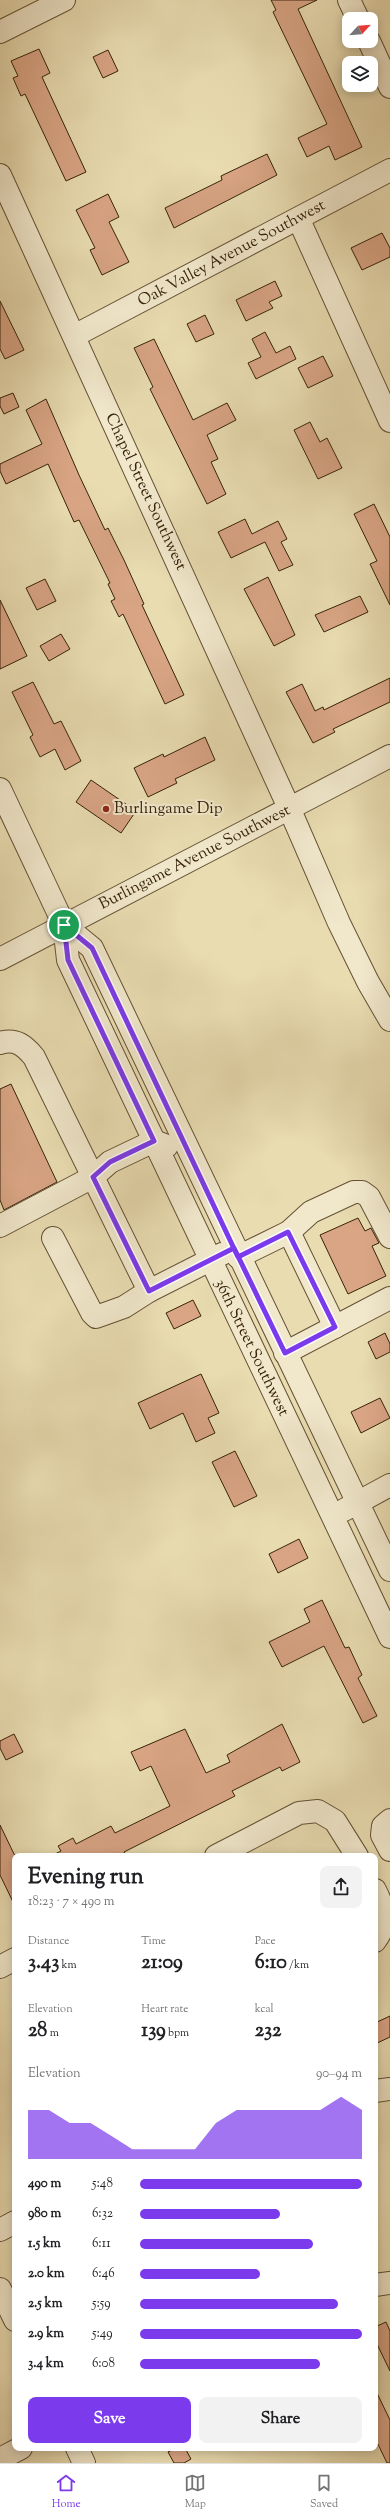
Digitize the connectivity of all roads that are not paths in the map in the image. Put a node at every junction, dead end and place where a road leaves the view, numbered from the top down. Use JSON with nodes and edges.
{"nodes":[{"id":1,"x":64,"y":0,"type":"edge"},
{"id":2,"x":350,"y":0,"type":"edge"},
{"id":3,"x":355,"y":12,"type":"edge"},
{"id":4,"x":0,"y":32,"type":"edge"},
{"id":5,"x":371,"y":48,"type":"edge"},
{"id":6,"x":390,"y":87,"type":"edge"},
{"id":7,"x":390,"y":170,"type":"edge"},
{"id":8,"x":0,"y":175,"type":"edge"},
{"id":9,"x":299,"y":220,"type":"junction"},
{"id":10,"x":74,"y":336,"type":"junction"},
{"id":11,"x":390,"y":421,"type":"edge"},
{"id":12,"x":390,"y":756,"type":"edge"},
{"id":13,"x":0,"y":789,"type":"edge"},
{"id":14,"x":290,"y":810,"type":"junction"},
{"id":15,"x":8,"y":827,"type":"edge"},
{"id":16,"x":64,"y":925,"type":"junction"},
{"id":17,"x":0,"y":959,"type":"edge"},
{"id":18,"x":390,"y":1020,"type":"edge"},
{"id":19,"x":0,"y":1043,"type":"edge"},
{"id":20,"x":154,"y":1141,"type":"junction"},
{"id":21,"x":93,"y":1177,"type":"junction"},
{"id":22,"x":214,"y":1205,"type":"junction"},
{"id":23,"x":0,"y":1226,"type":"edge"},
{"id":24,"x":288,"y":1232,"type":"junction"},
{"id":25,"x":390,"y":1237,"type":"edge"},
{"id":26,"x":53,"y":1238,"type":"dead end"},
{"id":27,"x":236,"y":1252,"type":"junction"},
{"id":28,"x":209,"y":1260,"type":"junction"},
{"id":29,"x":149,"y":1291,"type":"junction"},
{"id":30,"x":390,"y":1298,"type":"edge"},
{"id":31,"x":335,"y":1327,"type":"junction"},
{"id":32,"x":285,"y":1353,"type":"junction"},
{"id":33,"x":390,"y":1485,"type":"edge"},
{"id":34,"x":357,"y":1502,"type":"junction"},
{"id":35,"x":332,"y":1517,"type":"junction"},
{"id":36,"x":390,"y":1570,"type":"edge"},
{"id":37,"x":390,"y":1637,"type":"edge"},
{"id":38,"x":390,"y":1820,"type":"edge"},
{"id":39,"x":390,"y":1850,"type":"edge"},
{"id":40,"x":222,"y":1853,"type":"edge"},
{"id":41,"x":355,"y":1853,"type":"edge"},
{"id":42,"x":378,"y":1897,"type":"edge"},
{"id":43,"x":378,"y":1938,"type":"edge"},
{"id":44,"x":12,"y":1961,"type":"edge"},
{"id":45,"x":0,"y":1967,"type":"edge"},
{"id":46,"x":390,"y":2088,"type":"edge"},
{"id":47,"x":378,"y":2090,"type":"edge"},
{"id":48,"x":12,"y":2224,"type":"edge"},
{"id":49,"x":0,"y":2230,"type":"edge"},
{"id":50,"x":390,"y":2283,"type":"edge"},
{"id":51,"x":378,"y":2285,"type":"edge"},
{"id":52,"x":0,"y":2289,"type":"edge"},
{"id":53,"x":12,"y":2314,"type":"edge"},
{"id":54,"x":16,"y":2451,"type":"edge"},
{"id":55,"x":78,"y":2451,"type":"edge"},
{"id":56,"x":0,"y":2459,"type":"edge"},
{"id":57,"x":84,"y":2463,"type":"edge"}],
"edges":[{"from":1,"to":4,"type":"street"},
{"from":2,"to":3,"type":"street"},
{"from":5,"to":6,"type":"street"},
{"from":7,"to":9,"type":"street","name":"Oak Valley Avenue Southwest"},
{"from":8,"to":10,"type":"street","name":"Chapel Street Southwest"},
{"from":9,"to":10,"type":"street","name":"Oak Valley Avenue Southwest"},
{"from":9,"to":11,"type":"street"},
{"from":10,"to":14,"type":"street","name":"Chapel Street Southwest"},
{"from":12,"to":14,"type":"street","name":"Burlingame Avenue Southwest"},
{"from":13,"to":15,"type":"street","name":"36th Street Southwest"},
{"from":14,"to":16,"type":"street","name":"Burlingame Avenue Southwest"},
{"from":14,"to":18,"type":"street","name":"Chapel Street Southwest"},
{"from":15,"to":16,"type":"street","name":"36th Street Southwest"},
{"from":16,"to":17,"type":"street","name":"Burlingame Avenue Southwest"},
{"from":16,"to":20,"type":"street","name":"36th Street Southwest"},
{"from":16,"to":22,"type":"street","name":"36th Street Southwest"},
{"from":19,"to":21,"type":"street"},
{"from":20,"to":21,"type":"street"},
{"from":20,"to":22,"type":"street"},
{"from":20,"to":28,"type":"street","name":"36th Street Southwest"},
{"from":21,"to":23,"type":"street"},
{"from":21,"to":29,"type":"street"},
{"from":22,"to":27,"type":"street","name":"36th Street Southwest"},
{"from":24,"to":25,"type":"street"},
{"from":24,"to":27,"type":"street"},
{"from":24,"to":31,"type":"street"},
{"from":26,"to":29,"type":"street"},
{"from":27,"to":28,"type":"street"},
{"from":27,"to":32,"type":"street","name":"36th Street Southwest"},
{"from":28,"to":29,"type":"street"},
{"from":28,"to":35,"type":"street","name":"36th Street Southwest"},
{"from":30,"to":31,"type":"street"},
{"from":31,"to":32,"type":"street"},
{"from":32,"to":34,"type":"street","name":"36th Street Southwest"},
{"from":33,"to":34,"type":"street"},
{"from":34,"to":35,"type":"street"},
{"from":34,"to":36,"type":"street","name":"36th Street Southwest"},
{"from":35,"to":37,"type":"street","name":"36th Street Southwest"},
{"from":38,"to":39,"type":"street"},
{"from":40,"to":41,"type":"street"},
{"from":42,"to":43,"type":"street"},
{"from":44,"to":45,"type":"street"},
{"from":46,"to":47,"type":"street"},
{"from":48,"to":49,"type":"street"},
{"from":50,"to":51,"type":"street"},
{"from":52,"to":53,"type":"street"},
{"from":54,"to":56,"type":"street"},
{"from":55,"to":57,"type":"street"}]}
